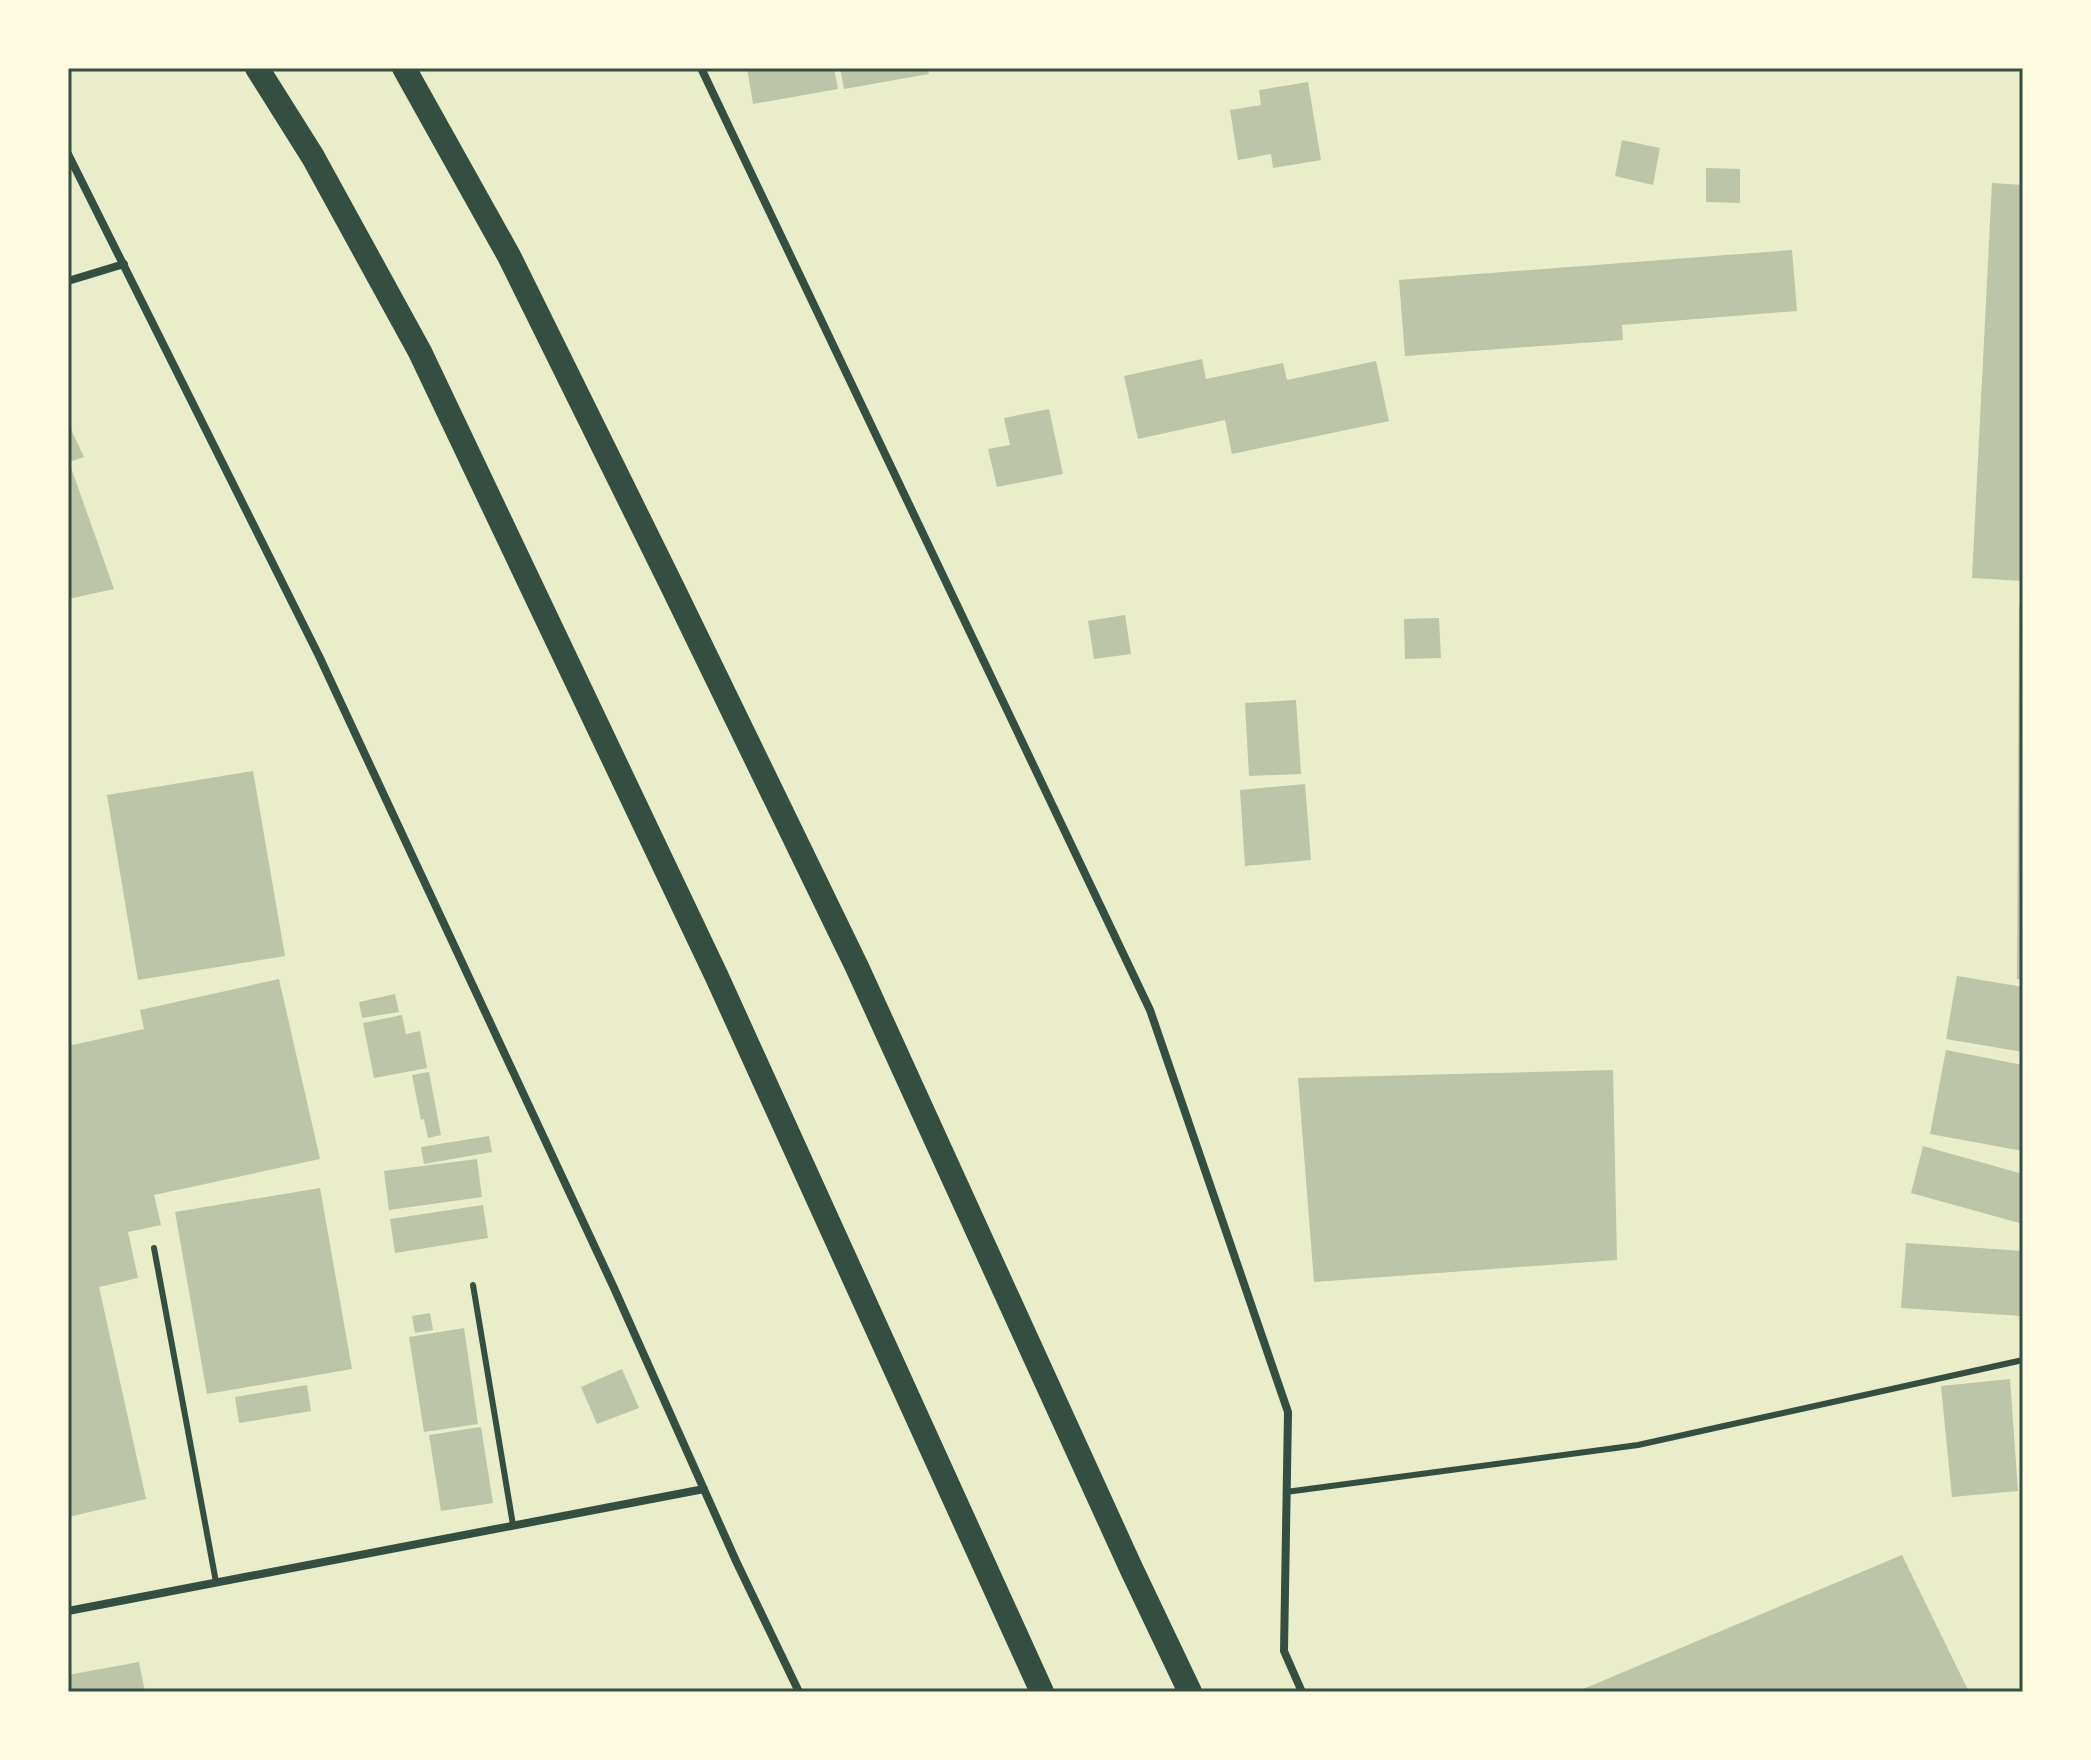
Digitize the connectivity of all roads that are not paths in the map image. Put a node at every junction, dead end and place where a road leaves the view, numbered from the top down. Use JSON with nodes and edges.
{"nodes":[{"id":1,"x":257,"y":68,"type":"edge"},
{"id":2,"x":404,"y":68,"type":"edge"},
{"id":3,"x":701,"y":68,"type":"edge"},
{"id":4,"x":68,"y":154,"type":"edge"},
{"id":5,"x":124,"y":264,"type":"junction"},
{"id":6,"x":68,"y":281,"type":"edge"},
{"id":7,"x":154,"y":1248,"type":"dead end"},
{"id":8,"x":473,"y":1285,"type":"dead end"},
{"id":9,"x":2023,"y":1360,"type":"edge"},
{"id":10,"x":704,"y":1489,"type":"junction"},
{"id":11,"x":1286,"y":1492,"type":"junction"},
{"id":12,"x":513,"y":1525,"type":"junction"},
{"id":13,"x":216,"y":1582,"type":"junction"},
{"id":14,"x":68,"y":1611,"type":"edge"},
{"id":15,"x":799,"y":1692,"type":"edge"},
{"id":16,"x":1042,"y":1692,"type":"edge"},
{"id":17,"x":1190,"y":1692,"type":"edge"},
{"id":18,"x":1302,"y":1692,"type":"edge"}],
"edges":[{"from":1,"to":16,"type":"highway"},
{"from":2,"to":17,"type":"highway"},
{"from":3,"to":11,"type":"street"},
{"from":4,"to":5,"type":"street"},
{"from":5,"to":6,"type":"street"},
{"from":5,"to":10,"type":"street"},
{"from":7,"to":13,"type":"lane"},
{"from":8,"to":12,"type":"lane"},
{"from":9,"to":11,"type":"lane"},
{"from":10,"to":12,"type":"street"},
{"from":10,"to":15,"type":"street"},
{"from":11,"to":18,"type":"street"},
{"from":12,"to":13,"type":"street"},
{"from":13,"to":14,"type":"street"}]}
